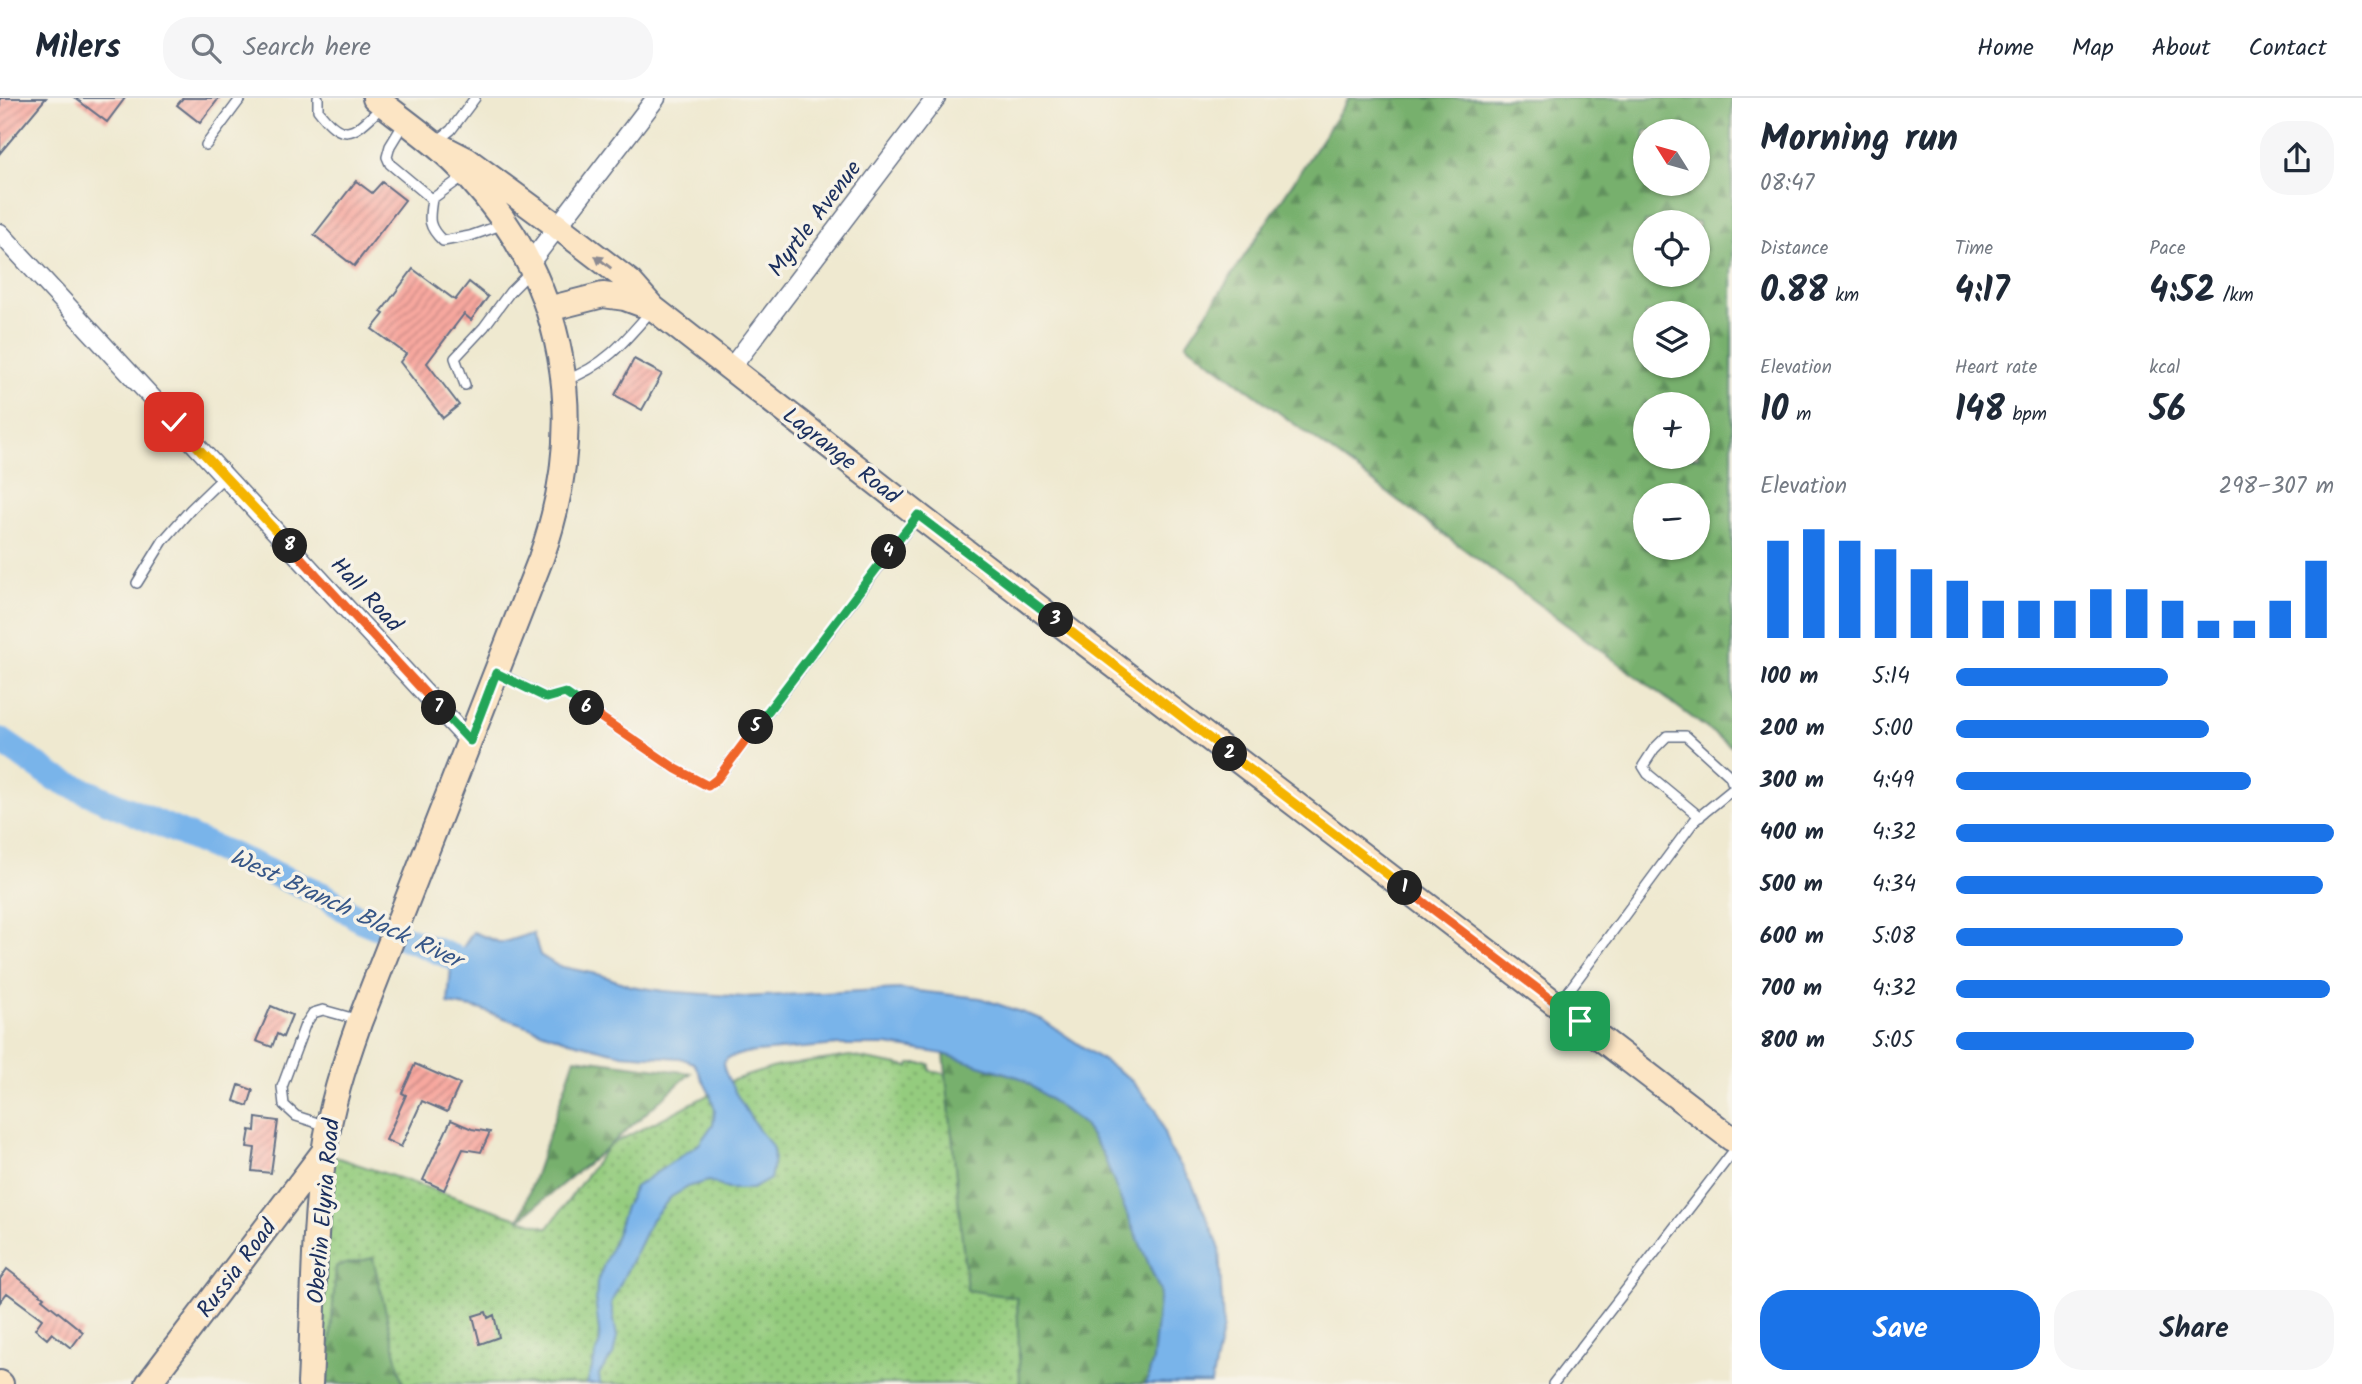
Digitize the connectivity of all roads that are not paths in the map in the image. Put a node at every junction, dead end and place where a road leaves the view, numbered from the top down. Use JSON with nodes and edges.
{"nodes":[{"id":1,"x":241,"y":98,"type":"edge"},
{"id":2,"x":318,"y":98,"type":"edge"},
{"id":3,"x":475,"y":98,"type":"edge"},
{"id":4,"x":656,"y":98,"type":"edge"},
{"id":5,"x":936,"y":98,"type":"edge"},
{"id":6,"x":383,"y":100,"type":"edge"},
{"id":7,"x":405,"y":122,"type":"junction"},
{"id":8,"x":434,"y":143,"type":"junction"},
{"id":9,"x":206,"y":145,"type":"dead end"},
{"id":10,"x":467,"y":174,"type":"junction"},
{"id":11,"x":432,"y":199,"type":"junction"},
{"id":12,"x":506,"y":224,"type":"junction"},
{"id":13,"x":557,"y":226,"type":"junction"},
{"id":14,"x":0,"y":233,"type":"edge"},
{"id":15,"x":530,"y":267,"type":"junction"},
{"id":16,"x":653,"y":308,"type":"junction"},
{"id":17,"x":548,"y":309,"type":"junction"},
{"id":18,"x":731,"y":368,"type":"junction"},
{"id":19,"x":564,"y":380,"type":"junction"},
{"id":20,"x":465,"y":385,"type":"dead end"},
{"id":21,"x":225,"y":476,"type":"junction"},
{"id":22,"x":918,"y":515,"type":"junction"},
{"id":23,"x":136,"y":583,"type":"dead end"},
{"id":24,"x":496,"y":673,"type":"junction"},
{"id":25,"x":470,"y":741,"type":"junction"},
{"id":26,"x":1732,"y":782,"type":"edge"},
{"id":27,"x":1732,"y":790,"type":"edge"},
{"id":28,"x":1700,"y":817,"type":"junction"},
{"id":29,"x":1558,"y":1005,"type":"junction"},
{"id":30,"x":360,"y":1020,"type":"junction"},
{"id":31,"x":328,"y":1126,"type":"junction"},
{"id":32,"x":1732,"y":1139,"type":"edge"},
{"id":33,"x":324,"y":1153,"type":"junction"},
{"id":34,"x":1732,"y":1153,"type":"edge"},
{"id":35,"x":148,"y":1384,"type":"edge"},
{"id":36,"x":310,"y":1384,"type":"edge"},
{"id":37,"x":1553,"y":1384,"type":"edge"}],
"edges":[{"from":1,"to":9,"type":"lane"},
{"from":2,"to":6,"type":"lane"},
{"from":3,"to":8,"type":"lane"},
{"from":4,"to":13,"type":"street"},
{"from":5,"to":18,"type":"street","name":"Myrtle Avenue"},
{"from":6,"to":7,"type":"main road","name":"Oberlin Elyria Road"},
{"from":7,"to":8,"type":"main road","name":"Oberlin Elyria Road"},
{"from":7,"to":11,"type":"lane"},
{"from":8,"to":10,"type":"main road","name":"Oberlin Elyria Road"},
{"from":8,"to":13,"type":"main road","name":"Lagrange Road"},
{"from":10,"to":11,"type":"lane"},
{"from":10,"to":12,"type":"main road","name":"Oberlin Elyria Road"},
{"from":11,"to":12,"type":"lane"},
{"from":12,"to":15,"type":"main road","name":"Oberlin Elyria Road"},
{"from":13,"to":15,"type":"street"},
{"from":16,"to":13,"type":"main road","name":"Lagrange Road","one_way":true},
{"from":14,"to":21,"type":"street","name":"Hall Road"},
{"from":15,"to":17,"type":"main road","name":"Oberlin Elyria Road"},
{"from":15,"to":20,"type":"lane"},
{"from":16,"to":17,"type":"main road","name":"Lagrange Road"},
{"from":16,"to":18,"type":"main road","name":"Lagrange Road"},
{"from":16,"to":19,"type":"lane"},
{"from":17,"to":19,"type":"main road","name":"Oberlin Elyria Road"},
{"from":18,"to":22,"type":"main road","name":"Lagrange Road"},
{"from":19,"to":24,"type":"main road","name":"Oberlin Elyria Road"},
{"from":21,"to":23,"type":"lane"},
{"from":21,"to":25,"type":"street","name":"Hall Road"},
{"from":22,"to":24,"type":"lane"},
{"from":22,"to":29,"type":"main road","name":"Lagrange Road"},
{"from":24,"to":25,"type":"main road","name":"Oberlin Elyria Road"},
{"from":25,"to":30,"type":"main road","name":"Oberlin Elyria Road"},
{"from":26,"to":28,"type":"lane"},
{"from":27,"to":28,"type":"lane"},
{"from":28,"to":29,"type":"lane"},
{"from":29,"to":32,"type":"main road","name":"Lagrange Road"},
{"from":30,"to":31,"type":"main road","name":"Oberlin Elyria Road"},
{"from":30,"to":31,"type":"lane"},
{"from":31,"to":33,"type":"main road","name":"Oberlin Elyria Road"},
{"from":33,"to":35,"type":"main road","name":"Russia Road"},
{"from":33,"to":36,"type":"main road","name":"Oberlin Elyria Road"},
{"from":34,"to":37,"type":"lane"}]}
